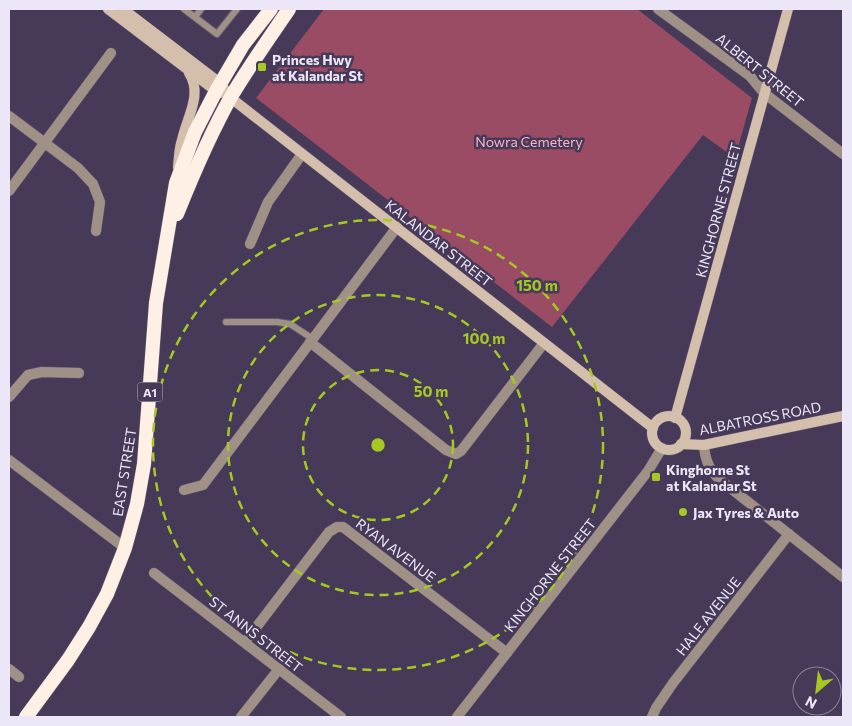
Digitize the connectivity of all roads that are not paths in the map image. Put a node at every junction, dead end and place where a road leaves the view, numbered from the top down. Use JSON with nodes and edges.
{"nodes":[{"id":1,"x":108,"y":9,"type":"edge"},
{"id":2,"x":123,"y":9,"type":"edge"},
{"id":3,"x":184,"y":9,"type":"edge"},
{"id":4,"x":202,"y":9,"type":"edge"},
{"id":5,"x":237,"y":9,"type":"edge"},
{"id":6,"x":271,"y":9,"type":"edge"},
{"id":7,"x":289,"y":9,"type":"edge"},
{"id":8,"x":658,"y":9,"type":"edge"},
{"id":9,"x":788,"y":9,"type":"edge"},
{"id":10,"x":195,"y":17,"type":"junction"},
{"id":11,"x":111,"y":53,"type":"dead end"},
{"id":12,"x":187,"y":70,"type":"junction"},
{"id":13,"x":218,"y":87,"type":"junction"},
{"id":14,"x":764,"y":93,"type":"junction"},
{"id":15,"x":231,"y":98,"type":"junction"},
{"id":16,"x":9,"y":116,"type":"edge"},
{"id":17,"x":44,"y":144,"type":"junction"},
{"id":18,"x":302,"y":154,"type":"junction"},
{"id":19,"x":843,"y":154,"type":"edge"},
{"id":20,"x":176,"y":183,"type":"junction"},
{"id":21,"x":9,"y":192,"type":"edge"},
{"id":22,"x":397,"y":228,"type":"junction"},
{"id":23,"x":96,"y":231,"type":"dead end"},
{"id":24,"x":169,"y":235,"type":"junction"},
{"id":25,"x":250,"y":244,"type":"dead end"},
{"id":26,"x":226,"y":322,"type":"dead end"},
{"id":27,"x":311,"y":341,"type":"junction"},
{"id":28,"x":544,"y":343,"type":"junction"},
{"id":29,"x":79,"y":373,"type":"dead end"},
{"id":30,"x":9,"y":397,"type":"edge"},
{"id":31,"x":843,"y":416,"type":"edge"},
{"id":32,"x":675,"y":418,"type":"junction"},
{"id":33,"x":653,"y":428,"type":"junction"},
{"id":34,"x":681,"y":444,"type":"junction"},
{"id":35,"x":704,"y":445,"type":"junction"},
{"id":36,"x":662,"y":448,"type":"junction"},
{"id":37,"x":9,"y":460,"type":"edge"},
{"id":38,"x":184,"y":490,"type":"dead end"},
{"id":39,"x":789,"y":534,"type":"junction"},
{"id":40,"x":125,"y":548,"type":"junction"},
{"id":41,"x":154,"y":573,"type":"dead end"},
{"id":42,"x":843,"y":577,"type":"edge"},
{"id":43,"x":245,"y":642,"type":"junction"},
{"id":44,"x":507,"y":653,"type":"junction"},
{"id":45,"x":9,"y":669,"type":"edge"},
{"id":46,"x":278,"y":669,"type":"junction"},
{"id":47,"x":19,"y":677,"type":"dead end"},
{"id":48,"x":26,"y":717,"type":"edge"},
{"id":49,"x":241,"y":717,"type":"edge"},
{"id":50,"x":341,"y":717,"type":"edge"},
{"id":51,"x":457,"y":717,"type":"edge"},
{"id":52,"x":652,"y":717,"type":"edge"}],
"edges":[{"from":1,"to":12,"type":"main road","name":"KALANDAR STREET"},
{"from":2,"to":13,"type":"main road","name":"KALANDAR STREET"},
{"from":3,"to":10,"type":"lane"},
{"from":4,"to":10,"type":"lane"},
{"from":5,"to":10,"type":"lane"},
{"from":6,"to":13,"type":"highway","number":"A1"},
{"from":7,"to":15,"type":"highway","number":"A1"},
{"from":8,"to":14,"type":"street","name":"ALBERT STREET"},
{"from":9,"to":14,"type":"main road","name":"KINGHORNE STREET"},
{"from":11,"to":17,"type":"street"},
{"from":12,"to":13,"type":"main road","name":"KALANDAR STREET"},
{"from":12,"to":20,"type":"main road"},
{"from":13,"to":15,"type":"main road","name":"KALANDAR STREET"},
{"from":13,"to":20,"type":"highway","name":"EAST STREET","number":"A1"},
{"from":14,"to":19,"type":"street","name":"ALBERT STREET"},
{"from":14,"to":32,"type":"main road","name":"KINGHORNE STREET"},
{"from":15,"to":18,"type":"main road","name":"KALANDAR STREET"},
{"from":15,"to":24,"type":"highway","name":"EAST STREET","number":"A1"},
{"from":16,"to":17,"type":"street"},
{"from":17,"to":21,"type":"street"},
{"from":17,"to":23,"type":"street"},
{"from":18,"to":22,"type":"main road","name":"KALANDAR STREET"},
{"from":18,"to":25,"type":"street"},
{"from":20,"to":24,"type":"highway","name":"EAST STREET","number":"A1"},
{"from":22,"to":27,"type":"street"},
{"from":22,"to":28,"type":"main road","name":"KALANDAR STREET"},
{"from":24,"to":40,"type":"highway","name":"EAST STREET","number":"A1"},
{"from":26,"to":27,"type":"lane"},
{"from":27,"to":28,"type":"street"},
{"from":27,"to":38,"type":"street"},
{"from":28,"to":33,"type":"main road","name":"KALANDAR STREET"},
{"from":29,"to":30,"type":"street"},
{"from":31,"to":35,"type":"main road","name":"ALBATROSS ROAD"},
{"from":32,"to":33,"type":"main road"},
{"from":32,"to":34,"type":"main road"},
{"from":33,"to":36,"type":"main road"},
{"from":34,"to":35,"type":"main road","name":"ALBATROSS ROAD"},
{"from":34,"to":36,"type":"main road"},
{"from":35,"to":39,"type":"street"},
{"from":36,"to":44,"type":"street","name":"KINGHORNE STREET"},
{"from":37,"to":40,"type":"street"},
{"from":39,"to":42,"type":"street"},
{"from":39,"to":52,"type":"street","name":"HALE AVENUE"},
{"from":40,"to":48,"type":"highway","name":"EAST STREET","number":"A1"},
{"from":41,"to":43,"type":"street","name":"ST ANNS STREET"},
{"from":43,"to":44,"type":"street","name":"RYAN AVENUE"},
{"from":43,"to":46,"type":"street","name":"ST ANNS STREET"},
{"from":44,"to":51,"type":"street","name":"KINGHORNE STREET"},
{"from":45,"to":47,"type":"street"},
{"from":46,"to":49,"type":"street"},
{"from":46,"to":50,"type":"street","name":"ST ANNS STREET"}]}
